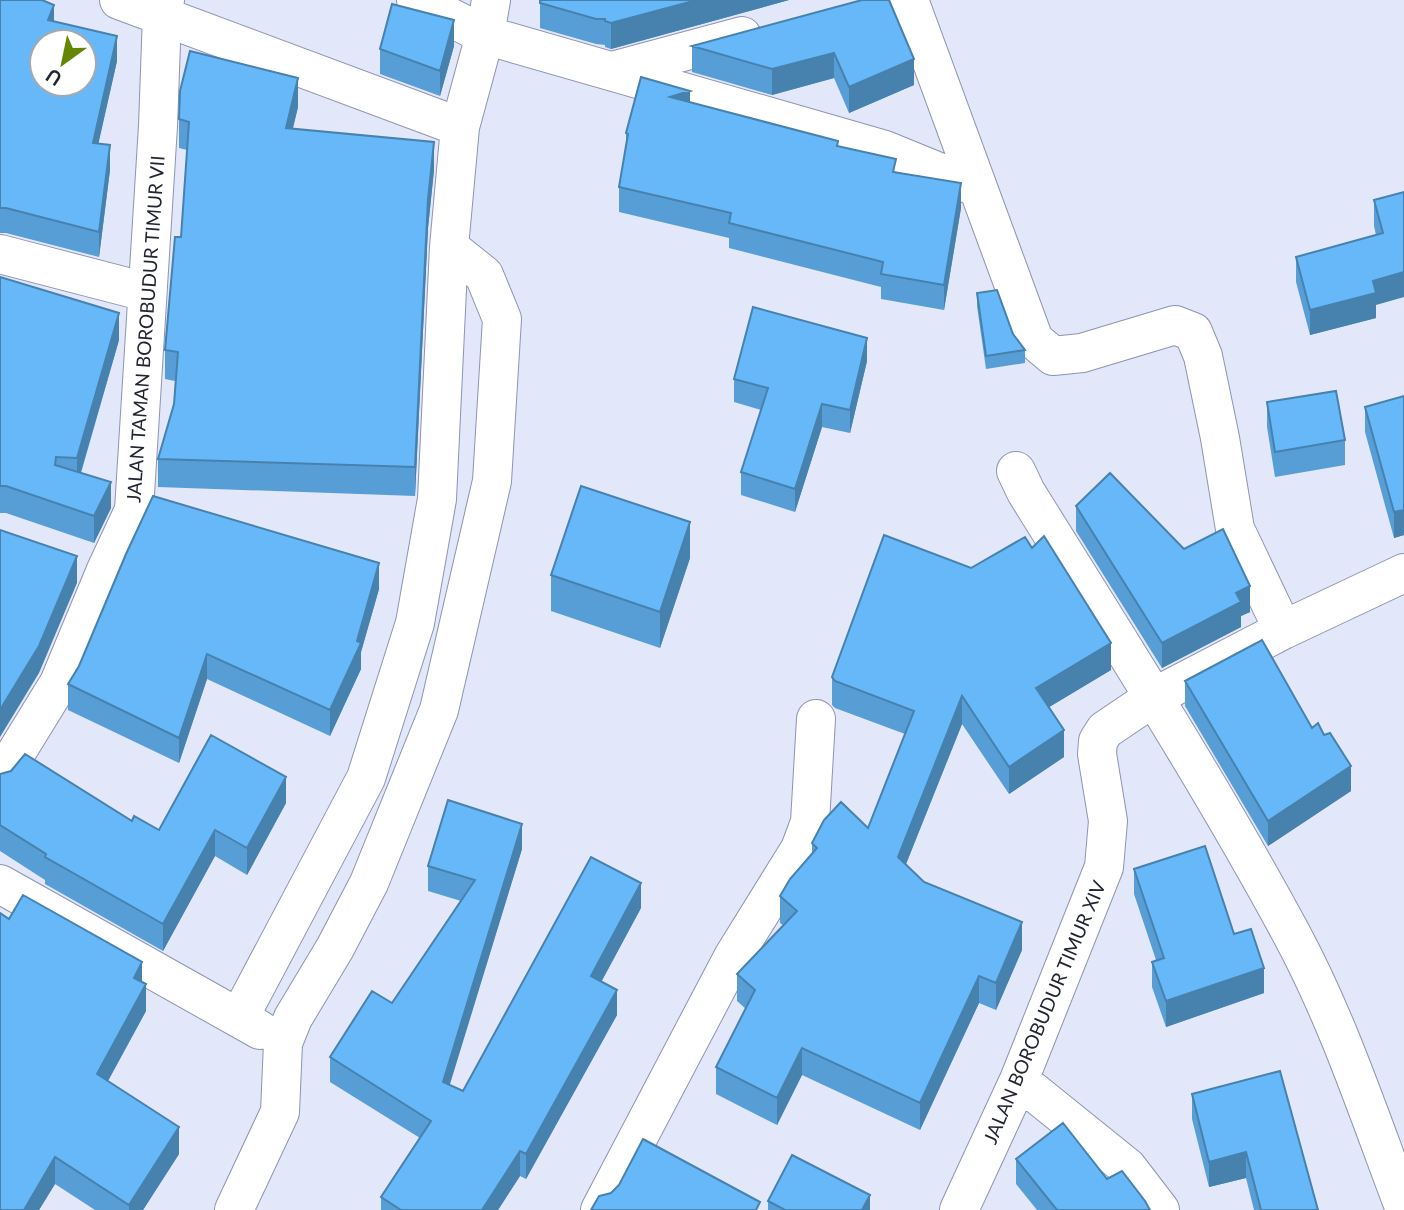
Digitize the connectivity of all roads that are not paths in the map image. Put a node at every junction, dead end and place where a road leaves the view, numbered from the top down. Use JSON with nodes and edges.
{"nodes":[{"id":1,"x":119,"y":0,"type":"edge"},
{"id":2,"x":416,"y":0,"type":"edge"},
{"id":3,"x":909,"y":0,"type":"edge"},
{"id":4,"x":164,"y":8,"type":"edge"},
{"id":5,"x":488,"y":18,"type":"edge"},
{"id":6,"x":780,"y":25,"type":"edge"},
{"id":7,"x":612,"y":71,"type":"junction"},
{"id":8,"x":460,"y":127,"type":"junction"},
{"id":9,"x":978,"y":188,"type":"junction"},
{"id":10,"x":449,"y":247,"type":"junction"},
{"id":11,"x":0,"y":254,"type":"edge"},
{"id":12,"x":146,"y":292,"type":"junction"},
{"id":13,"x":1016,"y":471,"type":"dead end"},
{"id":14,"x":1404,"y":573,"type":"edge"},
{"id":15,"x":1283,"y":630,"type":"junction"},
{"id":16,"x":1154,"y":697,"type":"junction"},
{"id":17,"x":816,"y":719,"type":"dead end"},
{"id":18,"x":0,"y":779,"type":"edge"},
{"id":19,"x":0,"y":884,"type":"edge"},
{"id":20,"x":239,"y":1018,"type":"junction"},
{"id":21,"x":283,"y":1043,"type":"junction"},
{"id":22,"x":1019,"y":1080,"type":"junction"},
{"id":23,"x":1404,"y":1207,"type":"edge"},
{"id":24,"x":234,"y":1210,"type":"edge"},
{"id":25,"x":600,"y":1210,"type":"edge"},
{"id":26,"x":959,"y":1210,"type":"edge"},
{"id":27,"x":1160,"y":1210,"type":"edge"}],
"edges":[{"from":1,"to":4,"type":"street"},
{"from":2,"to":5,"type":"street"},
{"from":3,"to":9,"type":"street"},
{"from":4,"to":8,"type":"street"},
{"from":4,"to":12,"type":"street","name":"JALAN TAMAN BOROBUDUR TIMUR VII"},
{"from":5,"to":7,"type":"street"},
{"from":5,"to":8,"type":"street"},
{"from":6,"to":7,"type":"street"},
{"from":7,"to":9,"type":"street"},
{"from":8,"to":10,"type":"street"},
{"from":9,"to":15,"type":"street"},
{"from":10,"to":20,"type":"street"},
{"from":10,"to":21,"type":"street"},
{"from":11,"to":12,"type":"street"},
{"from":12,"to":18,"type":"street","name":"JALAN TAMAN BOROBUDUR TIMUR VII"},
{"from":13,"to":16,"type":"street"},
{"from":14,"to":15,"type":"street","name":"JALAN BOROBUDUR TIMUR XIV"},
{"from":15,"to":16,"type":"street","name":"JALAN BOROBUDUR TIMUR XIV"},
{"from":16,"to":22,"type":"street","name":"JALAN BOROBUDUR TIMUR XIV"},
{"from":16,"to":23,"type":"street"},
{"from":17,"to":25,"type":"street"},
{"from":19,"to":20,"type":"street"},
{"from":20,"to":21,"type":"street"},
{"from":21,"to":24,"type":"street"},
{"from":22,"to":26,"type":"street","name":"JALAN BOROBUDUR TIMUR XIV"},
{"from":22,"to":27,"type":"street"}]}
